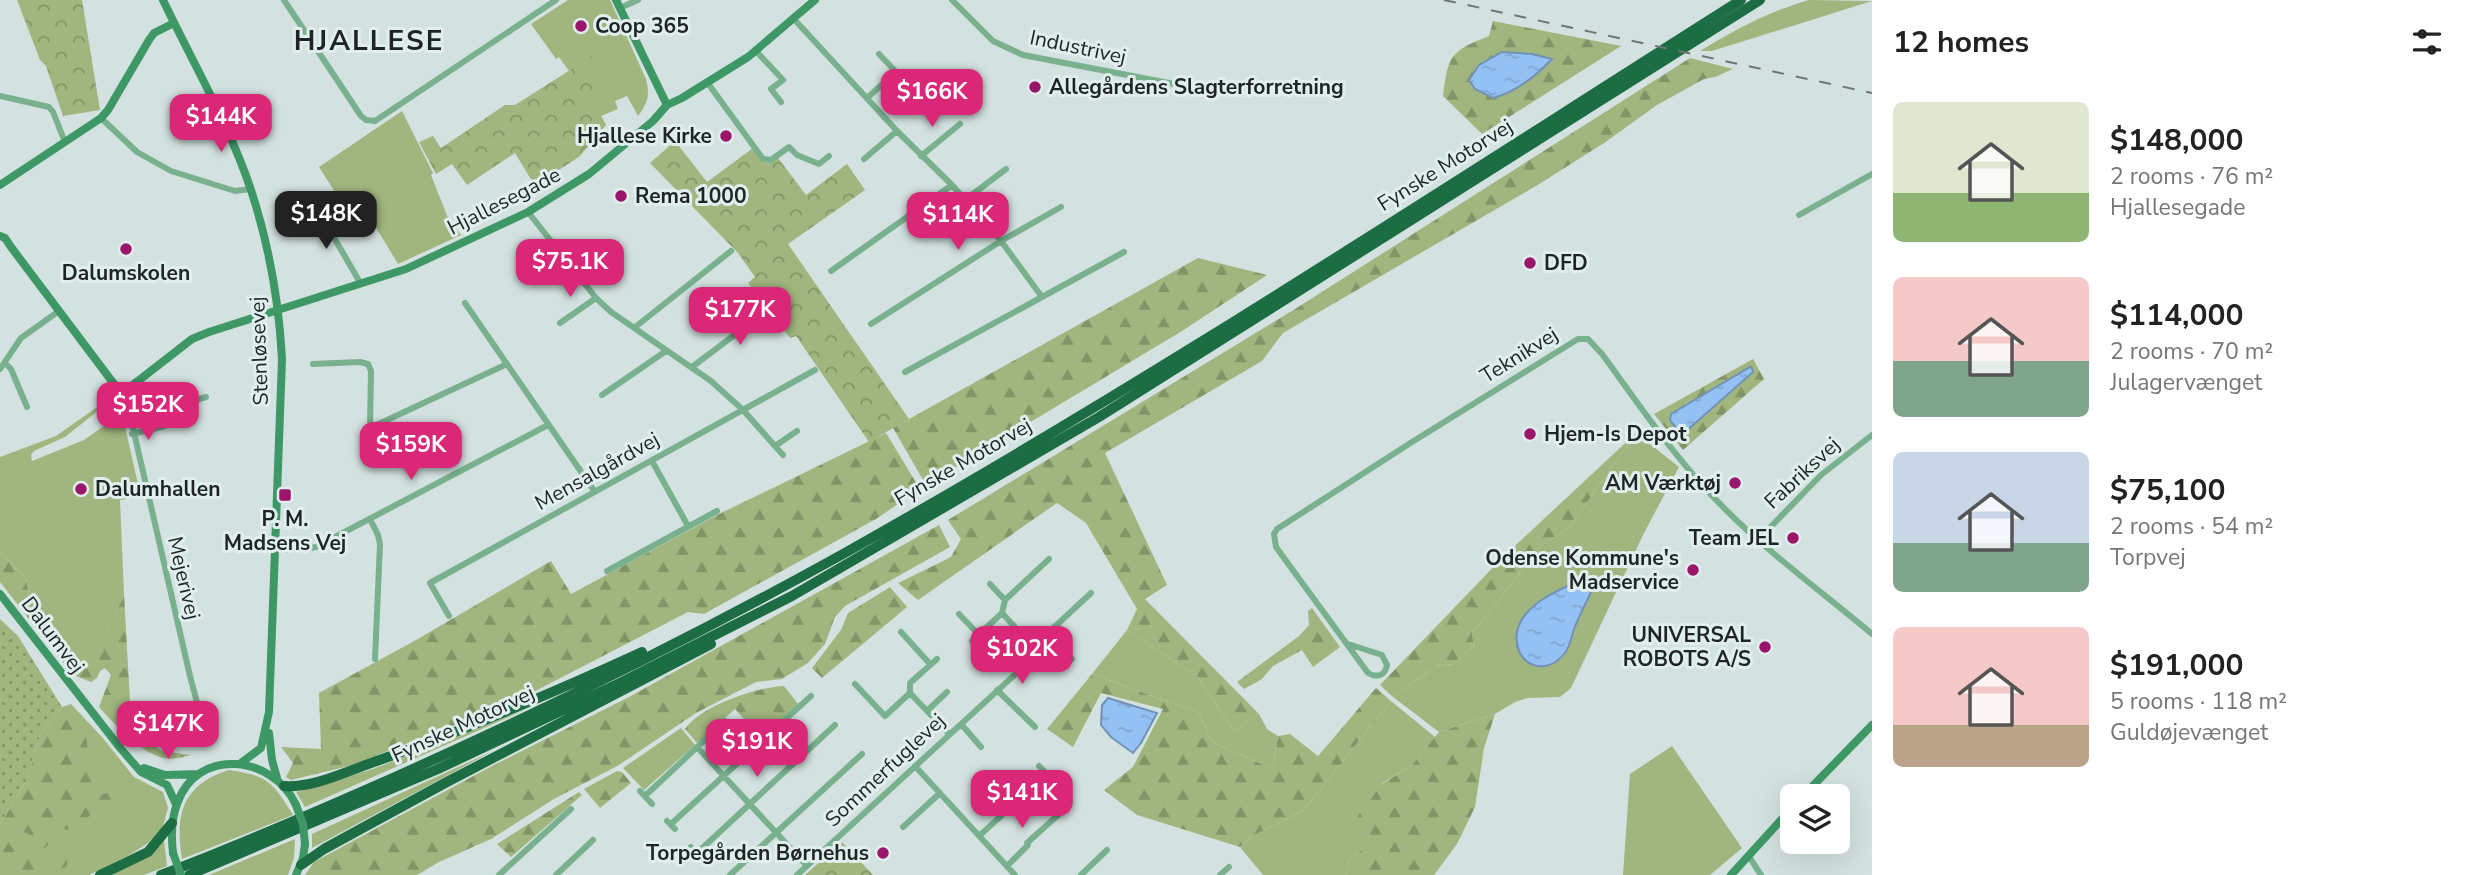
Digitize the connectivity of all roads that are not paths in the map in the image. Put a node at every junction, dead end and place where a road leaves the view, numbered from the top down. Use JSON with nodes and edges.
{"nodes":[{"id":1,"x":163,"y":0,"type":"edge"},
{"id":2,"x":284,"y":0,"type":"edge"},
{"id":3,"x":556,"y":0,"type":"edge"},
{"id":4,"x":638,"y":0,"type":"edge"},
{"id":5,"x":815,"y":0,"type":"edge"},
{"id":6,"x":952,"y":0,"type":"edge"},
{"id":7,"x":1741,"y":0,"type":"edge"},
{"id":8,"x":1760,"y":0,"type":"edge"},
{"id":9,"x":618,"y":4,"type":"edge"},
{"id":10,"x":793,"y":18,"type":"junction"},
{"id":11,"x":174,"y":23,"type":"junction"},
{"id":12,"x":756,"y":51,"type":"junction"},
{"id":13,"x":879,"y":54,"type":"dead end"},
{"id":14,"x":896,"y":72,"type":"junction"},
{"id":15,"x":766,"y":81,"type":"dead end"},
{"id":16,"x":707,"y":82,"type":"junction"},
{"id":17,"x":1174,"y":84,"type":"dead end"},
{"id":18,"x":771,"y":89,"type":"junction"},
{"id":19,"x":914,"y":91,"type":"dead end"},
{"id":20,"x":0,"y":96,"type":"edge"},
{"id":21,"x":867,"y":99,"type":"junction"},
{"id":22,"x":781,"y":103,"type":"dead end"},
{"id":23,"x":667,"y":105,"type":"junction"},
{"id":24,"x":101,"y":118,"type":"junction"},
{"id":25,"x":960,"y":124,"type":"dead end"},
{"id":26,"x":898,"y":131,"type":"junction"},
{"id":27,"x":65,"y":142,"type":"junction"},
{"id":28,"x":829,"y":156,"type":"dead end"},
{"id":29,"x":921,"y":156,"type":"junction"},
{"id":30,"x":864,"y":159,"type":"dead end"},
{"id":31,"x":1006,"y":169,"type":"dead end"},
{"id":32,"x":1872,"y":174,"type":"edge"},
{"id":33,"x":0,"y":185,"type":"edge"},
{"id":34,"x":952,"y":185,"type":"junction"},
{"id":35,"x":250,"y":189,"type":"junction"},
{"id":36,"x":965,"y":200,"type":"junction"},
{"id":37,"x":315,"y":205,"type":"dead end"},
{"id":38,"x":1061,"y":207,"type":"dead end"},
{"id":39,"x":528,"y":212,"type":"junction"},
{"id":40,"x":1799,"y":215,"type":"dead end"},
{"id":41,"x":0,"y":236,"type":"edge"},
{"id":42,"x":1001,"y":241,"type":"junction"},
{"id":43,"x":731,"y":251,"type":"dead end"},
{"id":44,"x":1124,"y":252,"type":"dead end"},
{"id":45,"x":831,"y":271,"type":"dead end"},
{"id":46,"x":361,"y":284,"type":"junction"},
{"id":47,"x":1042,"y":297,"type":"junction"},
{"id":48,"x":596,"y":299,"type":"junction"},
{"id":49,"x":465,"y":303,"type":"dead end"},
{"id":50,"x":773,"y":306,"type":"dead end"},
{"id":51,"x":278,"y":309,"type":"junction"},
{"id":52,"x":59,"y":311,"type":"junction"},
{"id":53,"x":559,"y":323,"type":"dead end"},
{"id":54,"x":871,"y":324,"type":"dead end"},
{"id":55,"x":634,"y":328,"type":"junction"},
{"id":56,"x":666,"y":351,"type":"junction"},
{"id":57,"x":507,"y":363,"type":"junction"},
{"id":58,"x":313,"y":364,"type":"dead end"},
{"id":59,"x":3,"y":366,"type":"edge"},
{"id":60,"x":692,"y":367,"type":"junction"},
{"id":61,"x":816,"y":370,"type":"dead end"},
{"id":62,"x":905,"y":372,"type":"dead end"},
{"id":63,"x":124,"y":389,"type":"junction"},
{"id":64,"x":602,"y":395,"type":"dead end"},
{"id":65,"x":206,"y":397,"type":"dead end"},
{"id":66,"x":27,"y":407,"type":"dead end"},
{"id":67,"x":743,"y":410,"type":"junction"},
{"id":68,"x":548,"y":425,"type":"junction"},
{"id":69,"x":370,"y":428,"type":"junction"},
{"id":70,"x":797,"y":431,"type":"dead end"},
{"id":71,"x":132,"y":434,"type":"junction"},
{"id":72,"x":1872,"y":435,"type":"edge"},
{"id":73,"x":775,"y":446,"type":"junction"},
{"id":74,"x":783,"y":455,"type":"dead end"},
{"id":75,"x":368,"y":459,"type":"dead end"},
{"id":76,"x":652,"y":461,"type":"junction"},
{"id":77,"x":594,"y":492,"type":"junction"},
{"id":78,"x":717,"y":511,"type":"dead end"},
{"id":79,"x":370,"y":519,"type":"junction"},
{"id":80,"x":688,"y":526,"type":"junction"},
{"id":81,"x":1758,"y":540,"type":"junction"},
{"id":82,"x":275,"y":549,"type":"junction"},
{"id":83,"x":1049,"y":559,"type":"dead end"},
{"id":84,"x":607,"y":570,"type":"dead end"},
{"id":85,"x":990,"y":584,"type":"dead end"},
{"id":86,"x":1091,"y":593,"type":"dead end"},
{"id":87,"x":0,"y":594,"type":"edge"},
{"id":88,"x":792,"y":596,"type":"junction"},
{"id":89,"x":1005,"y":600,"type":"junction"},
{"id":90,"x":750,"y":604,"type":"junction"},
{"id":91,"x":1002,"y":613,"type":"junction"},
{"id":92,"x":959,"y":614,"type":"dead end"},
{"id":93,"x":449,"y":616,"type":"dead end"},
{"id":94,"x":901,"y":632,"type":"dead end"},
{"id":95,"x":1048,"y":633,"type":"junction"},
{"id":96,"x":1872,"y":634,"type":"edge"},
{"id":97,"x":979,"y":635,"type":"junction"},
{"id":98,"x":972,"y":641,"type":"dead end"},
{"id":99,"x":1348,"y":644,"type":"junction"},
{"id":100,"x":1033,"y":647,"type":"junction"},
{"id":101,"x":375,"y":659,"type":"dead end"},
{"id":102,"x":937,"y":659,"type":"dead end"},
{"id":103,"x":1072,"y":659,"type":"dead end"},
{"id":104,"x":930,"y":664,"type":"junction"},
{"id":105,"x":855,"y":684,"type":"dead end"},
{"id":106,"x":997,"y":690,"type":"junction"},
{"id":107,"x":947,"y":692,"type":"dead end"},
{"id":108,"x":910,"y":693,"type":"junction"},
{"id":109,"x":811,"y":696,"type":"dead end"},
{"id":110,"x":927,"y":711,"type":"junction"},
{"id":111,"x":725,"y":721,"type":"dead end"},
{"id":112,"x":268,"y":723,"type":"junction"},
{"id":113,"x":961,"y":724,"type":"junction"},
{"id":114,"x":835,"y":725,"type":"dead end"},
{"id":115,"x":1872,"y":725,"type":"edge"},
{"id":116,"x":1035,"y":727,"type":"dead end"},
{"id":117,"x":204,"y":729,"type":"dead end"},
{"id":118,"x":949,"y":734,"type":"junction"},
{"id":119,"x":697,"y":747,"type":"junction"},
{"id":120,"x":981,"y":747,"type":"dead end"},
{"id":121,"x":862,"y":754,"type":"dead end"},
{"id":122,"x":132,"y":761,"type":"junction"},
{"id":123,"x":241,"y":763,"type":"junction"},
{"id":124,"x":915,"y":766,"type":"junction"},
{"id":125,"x":202,"y":774,"type":"junction"},
{"id":126,"x":724,"y":776,"type":"junction"},
{"id":127,"x":281,"y":783,"type":"junction"},
{"id":128,"x":1815,"y":784,"type":"edge"},
{"id":129,"x":1058,"y":785,"type":"dead end"},
{"id":130,"x":940,"y":793,"type":"junction"},
{"id":131,"x":1059,"y":797,"type":"dead end"},
{"id":132,"x":177,"y":804,"type":"junction"},
{"id":133,"x":652,"y":804,"type":"dead end"},
{"id":134,"x":750,"y":804,"type":"junction"},
{"id":135,"x":571,"y":808,"type":"dead end"},
{"id":136,"x":910,"y":808,"type":"dead end"},
{"id":137,"x":916,"y":815,"type":"junction"},
{"id":138,"x":1780,"y":821,"type":"edge"},
{"id":139,"x":172,"y":823,"type":"junction"},
{"id":140,"x":671,"y":825,"type":"dead end"},
{"id":141,"x":903,"y":827,"type":"dead end"},
{"id":142,"x":776,"y":833,"type":"junction"},
{"id":143,"x":979,"y":836,"type":"junction"},
{"id":144,"x":593,"y":840,"type":"dead end"},
{"id":145,"x":1107,"y":850,"type":"dead end"},
{"id":146,"x":1748,"y":855,"type":"junction"},
{"id":147,"x":702,"y":859,"type":"dead end"},
{"id":148,"x":807,"y":866,"type":"junction"},
{"id":149,"x":1007,"y":866,"type":"junction"},
{"id":150,"x":1229,"y":867,"type":"dead end"},
{"id":151,"x":298,"y":870,"type":"edge"},
{"id":152,"x":100,"y":875,"type":"edge"},
{"id":153,"x":160,"y":875,"type":"edge"},
{"id":154,"x":181,"y":875,"type":"edge"},
{"id":155,"x":189,"y":875,"type":"edge"},
{"id":156,"x":499,"y":875,"type":"edge"},
{"id":157,"x":556,"y":875,"type":"edge"},
{"id":158,"x":730,"y":875,"type":"edge"},
{"id":159,"x":797,"y":875,"type":"edge"},
{"id":160,"x":1015,"y":875,"type":"edge"},
{"id":161,"x":1082,"y":875,"type":"edge"},
{"id":162,"x":1220,"y":875,"type":"edge"},
{"id":163,"x":1729,"y":875,"type":"edge"},
{"id":164,"x":1761,"y":875,"type":"edge"}],
"edges":[{"from":1,"to":11,"type":"street","name":"Stenløsevej"},
{"from":2,"to":3,"type":"street"},
{"from":4,"to":9,"type":"street"},
{"from":5,"to":10,"type":"street","name":"Hjallesegade"},
{"from":6,"to":17,"type":"street","name":"Industrivej"},
{"from":7,"to":90,"type":"highway","name":"Fynske Motorvej"},
{"from":8,"to":88,"type":"highway","name":"Fynske Motorvej"},
{"from":9,"to":23,"type":"street"},
{"from":10,"to":12,"type":"street","name":"Hjallesegade"},
{"from":10,"to":21,"type":"street"},
{"from":11,"to":24,"type":"street"},
{"from":11,"to":35,"type":"street","name":"Stenløsevej"},
{"from":12,"to":16,"type":"street","name":"Hjallesegade"},
{"from":12,"to":18,"type":"street"},
{"from":13,"to":14,"type":"street"},
{"from":14,"to":19,"type":"street"},
{"from":14,"to":21,"type":"street"},
{"from":15,"to":18,"type":"street"},
{"from":16,"to":23,"type":"street","name":"Hjallesegade"},
{"from":16,"to":28,"type":"street"},
{"from":18,"to":22,"type":"street"},
{"from":20,"to":27,"type":"street"},
{"from":21,"to":26,"type":"street"},
{"from":23,"to":39,"type":"street","name":"Hjallesegade"},
{"from":24,"to":27,"type":"street"},
{"from":24,"to":35,"type":"street"},
{"from":25,"to":29,"type":"street"},
{"from":26,"to":29,"type":"street"},
{"from":26,"to":30,"type":"street"},
{"from":27,"to":33,"type":"street"},
{"from":29,"to":34,"type":"street"},
{"from":31,"to":36,"type":"street"},
{"from":32,"to":40,"type":"street"},
{"from":34,"to":36,"type":"street"},
{"from":34,"to":45,"type":"street"},
{"from":35,"to":51,"type":"street","name":"Stenløsevej"},
{"from":36,"to":42,"type":"street"},
{"from":37,"to":46,"type":"street"},
{"from":38,"to":42,"type":"street"},
{"from":39,"to":46,"type":"street","name":"Hjallesegade"},
{"from":39,"to":48,"type":"street"},
{"from":41,"to":52,"type":"street"},
{"from":42,"to":47,"type":"street"},
{"from":42,"to":54,"type":"street"},
{"from":43,"to":55,"type":"street"},
{"from":44,"to":47,"type":"street"},
{"from":46,"to":51,"type":"street","name":"Hjallesegade"},
{"from":47,"to":62,"type":"street"},
{"from":48,"to":53,"type":"street"},
{"from":48,"to":55,"type":"street"},
{"from":49,"to":57,"type":"street"},
{"from":50,"to":60,"type":"street"},
{"from":51,"to":63,"type":"street","name":"Hjallesegade"},
{"from":51,"to":82,"type":"street","name":"Stenløsevej"},
{"from":52,"to":59,"type":"street"},
{"from":52,"to":63,"type":"street"},
{"from":55,"to":56,"type":"street"},
{"from":56,"to":60,"type":"street"},
{"from":56,"to":64,"type":"street"},
{"from":57,"to":68,"type":"street"},
{"from":57,"to":69,"type":"street"},
{"from":58,"to":69,"type":"street"},
{"from":59,"to":66,"type":"street"},
{"from":60,"to":67,"type":"street"},
{"from":61,"to":67,"type":"street","name":"Mensalgårdvej"},
{"from":63,"to":71,"type":"street","name":"Mejerivej"},
{"from":65,"to":71,"type":"street"},
{"from":67,"to":73,"type":"street"},
{"from":67,"to":76,"type":"street","name":"Mensalgårdvej"},
{"from":68,"to":77,"type":"street"},
{"from":68,"to":79,"type":"street"},
{"from":69,"to":75,"type":"street"},
{"from":70,"to":73,"type":"street"},
{"from":71,"to":117,"type":"street","name":"Mejerivej"},
{"from":72,"to":81,"type":"street","name":"Fabriksvej"},
{"from":73,"to":74,"type":"street"},
{"from":76,"to":77,"type":"street","name":"Mensalgårdvej"},
{"from":76,"to":80,"type":"street"},
{"from":77,"to":93,"type":"street","name":"Mensalgårdvej"},
{"from":78,"to":80,"type":"street"},
{"from":79,"to":82,"type":"street"},
{"from":79,"to":101,"type":"street"},
{"from":80,"to":84,"type":"street"},
{"from":81,"to":96,"type":"street","name":"Teknikvej"},
{"from":81,"to":99,"type":"street","name":"Teknikvej"},
{"from":82,"to":112,"type":"street","name":"Stenløsevej"},
{"from":83,"to":89,"type":"street"},
{"from":85,"to":89,"type":"street"},
{"from":86,"to":95,"type":"street"},
{"from":87,"to":122,"type":"street","name":"Dalumvej"},
{"from":88,"to":151,"type":"highway"},
{"from":88,"to":155,"type":"highway","name":"Fynske Motorvej"},
{"from":89,"to":91,"type":"street"},
{"from":90,"to":127,"type":"highway"},
{"from":90,"to":153,"type":"highway","name":"Fynske Motorvej"},
{"from":91,"to":97,"type":"street"},
{"from":91,"to":100,"type":"street"},
{"from":92,"to":97,"type":"street"},
{"from":94,"to":104,"type":"street"},
{"from":95,"to":100,"type":"street"},
{"from":95,"to":103,"type":"street"},
{"from":97,"to":98,"type":"street"},
{"from":99,"to":99,"type":"street","name":"Teknikvej"},
{"from":100,"to":106,"type":"street","name":"Sommerfuglevej"},
{"from":102,"to":104,"type":"street"},
{"from":104,"to":108,"type":"street"},
{"from":105,"to":108,"type":"street"},
{"from":106,"to":113,"type":"street","name":"Sommerfuglevej"},
{"from":106,"to":116,"type":"street"},
{"from":107,"to":110,"type":"street"},
{"from":108,"to":110,"type":"street"},
{"from":109,"to":126,"type":"street"},
{"from":110,"to":118,"type":"street"},
{"from":111,"to":119,"type":"street"},
{"from":112,"to":123,"type":"street","name":"Stenløsevej"},
{"from":112,"to":127,"type":"street","name":"Stenløsevej"},
{"from":113,"to":118,"type":"street","name":"Sommerfuglevej"},
{"from":113,"to":120,"type":"street"},
{"from":114,"to":134,"type":"street"},
{"from":115,"to":128,"type":"street"},
{"from":118,"to":124,"type":"street","name":"Sommerfuglevej"},
{"from":119,"to":126,"type":"street"},
{"from":119,"to":133,"type":"street"},
{"from":121,"to":142,"type":"street"},
{"from":122,"to":125,"type":"street","name":"Dalumvej"},
{"from":122,"to":132,"type":"street","name":"Dalumvej"},
{"from":123,"to":125,"type":"street","name":"Dalumvej"},
{"from":123,"to":127,"type":"street"},
{"from":124,"to":130,"type":"street"},
{"from":124,"to":148,"type":"street","name":"Sommerfuglevej"},
{"from":125,"to":132,"type":"street"},
{"from":126,"to":134,"type":"street"},
{"from":126,"to":140,"type":"street"},
{"from":127,"to":151,"type":"street","name":"Stenløsevej","bridge":true},
{"from":129,"to":143,"type":"street"},
{"from":130,"to":137,"type":"street"},
{"from":130,"to":143,"type":"street"},
{"from":131,"to":149,"type":"street"},
{"from":132,"to":139,"type":"street"},
{"from":134,"to":142,"type":"street"},
{"from":134,"to":147,"type":"street"},
{"from":135,"to":156,"type":"street"},
{"from":136,"to":137,"type":"street"},
{"from":137,"to":141,"type":"street"},
{"from":138,"to":146,"type":"street"},
{"from":139,"to":152,"type":"highway"},
{"from":139,"to":154,"type":"street","bridge":true},
{"from":142,"to":148,"type":"street"},
{"from":142,"to":158,"type":"street"},
{"from":143,"to":149,"type":"street"},
{"from":144,"to":157,"type":"street"},
{"from":145,"to":161,"type":"street"},
{"from":146,"to":163,"type":"street"},
{"from":146,"to":164,"type":"street"},
{"from":148,"to":159,"type":"street","name":"Sommerfuglevej"},
{"from":149,"to":160,"type":"street"},
{"from":150,"to":162,"type":"street"}]}
